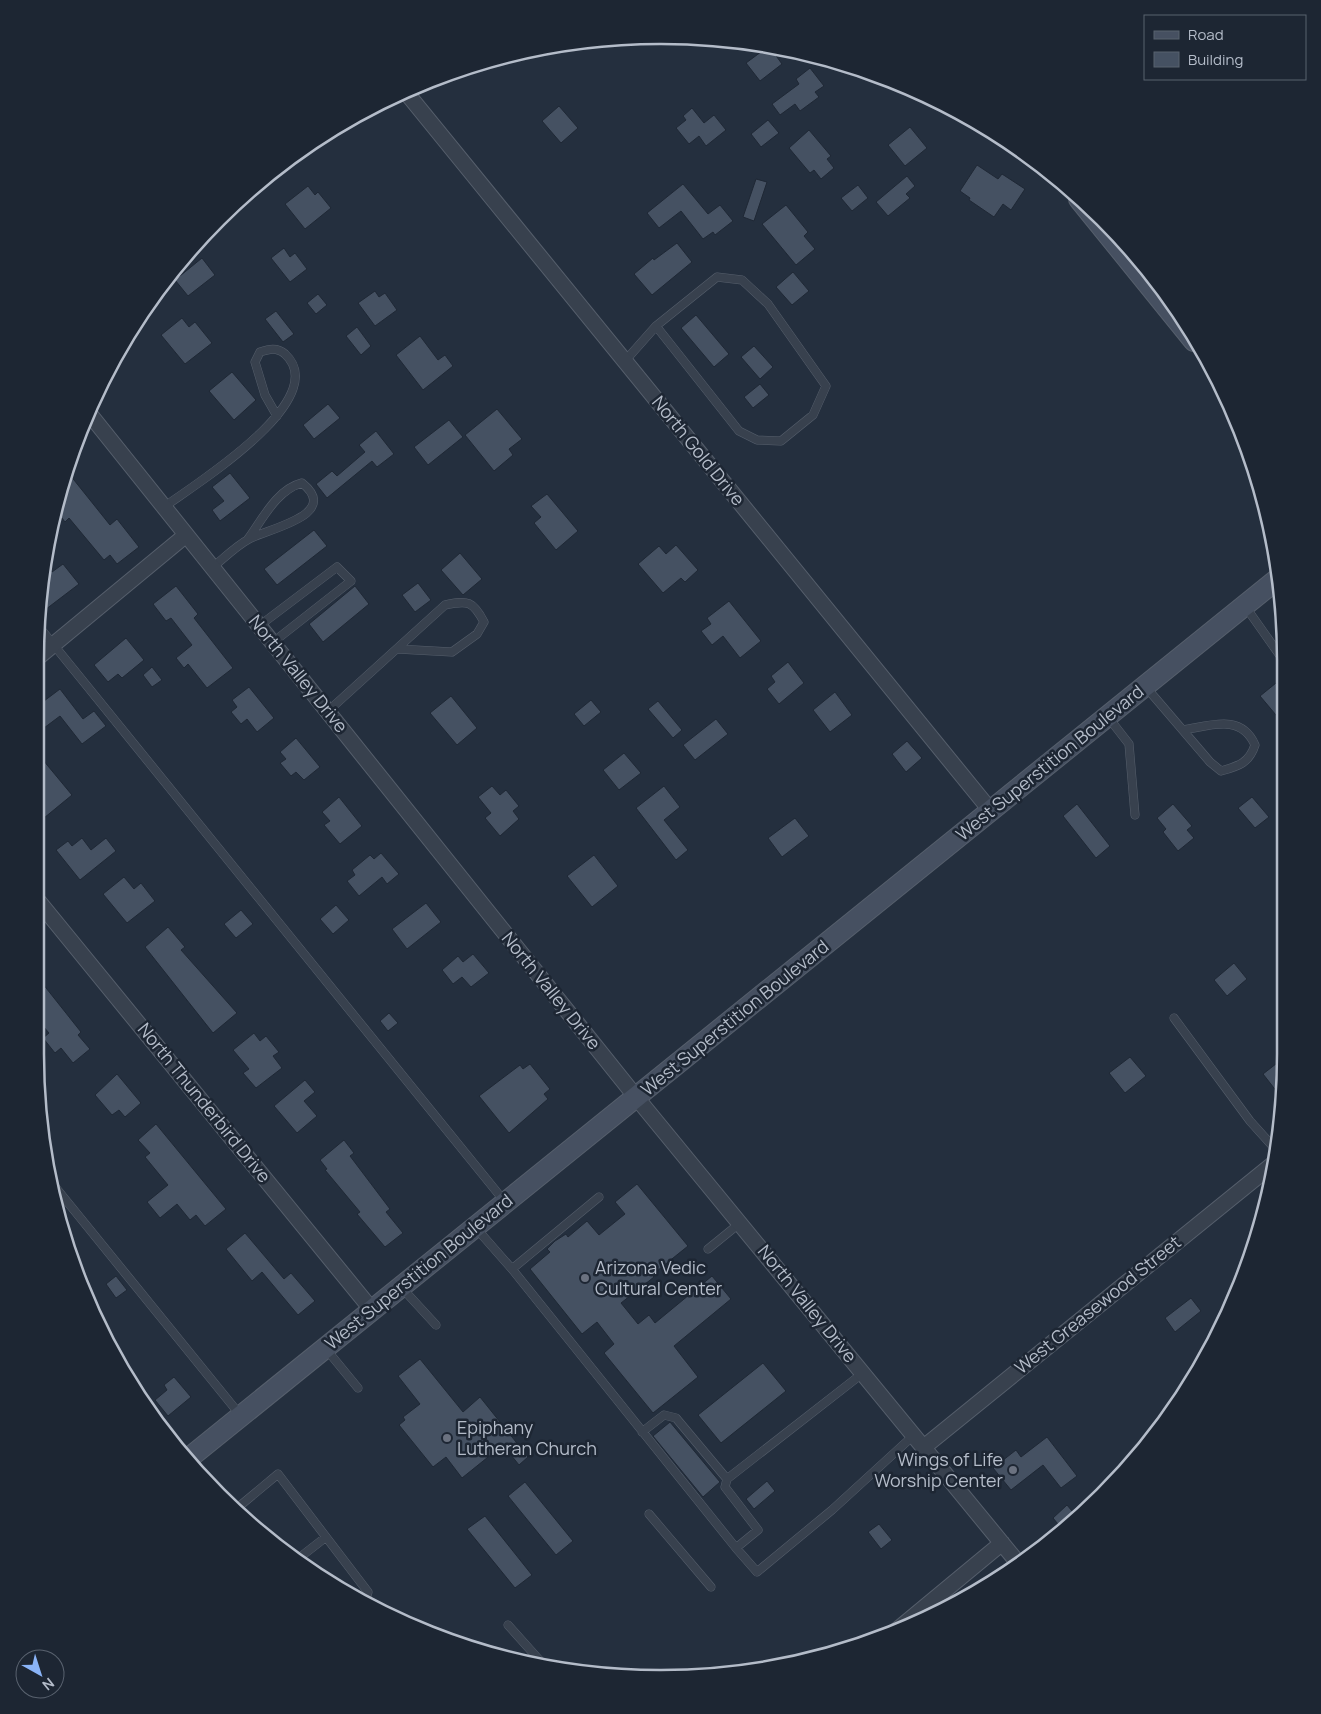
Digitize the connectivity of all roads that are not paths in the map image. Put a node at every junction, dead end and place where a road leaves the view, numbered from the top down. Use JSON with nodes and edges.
{"nodes":[{"id":1,"x":410,"y":97,"type":"edge"},
{"id":2,"x":1119,"y":249,"type":"edge"},
{"id":3,"x":1158,"y":297,"type":"edge"},
{"id":4,"x":656,"y":326,"type":"junction"},
{"id":5,"x":625,"y":361,"type":"junction"},
{"id":6,"x":277,"y":416,"type":"junction"},
{"id":7,"x":93,"y":419,"type":"edge"},
{"id":8,"x":164,"y":507,"type":"junction"},
{"id":9,"x":186,"y":535,"type":"junction"},
{"id":10,"x":248,"y":539,"type":"junction"},
{"id":11,"x":212,"y":568,"type":"junction"},
{"id":12,"x":1272,"y":583,"type":"edge"},
{"id":13,"x":1245,"y":606,"type":"junction"},
{"id":14,"x":259,"y":626,"type":"junction"},
{"id":15,"x":45,"y":633,"type":"edge"},
{"id":16,"x":272,"y":643,"type":"junction"},
{"id":17,"x":54,"y":644,"type":"junction"},
{"id":18,"x":397,"y":648,"type":"junction"},
{"id":19,"x":1277,"y":651,"type":"edge"},
{"id":20,"x":44,"y":652,"type":"edge"},
{"id":21,"x":1145,"y":686,"type":"junction"},
{"id":22,"x":327,"y":712,"type":"junction"},
{"id":23,"x":1108,"y":717,"type":"junction"},
{"id":24,"x":1183,"y":730,"type":"junction"},
{"id":25,"x":991,"y":811,"type":"junction"},
{"id":26,"x":1135,"y":815,"type":"dead end"},
{"id":27,"x":44,"y":907,"type":"edge"},
{"id":28,"x":1174,"y":1018,"type":"dead end"},
{"id":29,"x":636,"y":1097,"type":"junction"},
{"id":30,"x":1270,"y":1144,"type":"edge"},
{"id":31,"x":1266,"y":1170,"type":"edge"},
{"id":32,"x":60,"y":1193,"type":"edge"},
{"id":33,"x":599,"y":1198,"type":"dead end"},
{"id":34,"x":505,"y":1202,"type":"junction"},
{"id":35,"x":740,"y":1223,"type":"junction"},
{"id":36,"x":475,"y":1226,"type":"junction"},
{"id":37,"x":708,"y":1249,"type":"dead end"},
{"id":38,"x":512,"y":1268,"type":"junction"},
{"id":39,"x":401,"y":1286,"type":"junction"},
{"id":40,"x":372,"y":1310,"type":"junction"},
{"id":41,"x":436,"y":1325,"type":"dead end"},
{"id":42,"x":325,"y":1348,"type":"junction"},
{"id":43,"x":863,"y":1374,"type":"junction"},
{"id":44,"x":358,"y":1388,"type":"dead end"},
{"id":45,"x":241,"y":1416,"type":"junction"},
{"id":46,"x":642,"y":1432,"type":"junction"},
{"id":47,"x":914,"y":1435,"type":"junction"},
{"id":48,"x":924,"y":1447,"type":"junction"},
{"id":49,"x":193,"y":1455,"type":"edge"},
{"id":50,"x":727,"y":1479,"type":"junction"},
{"id":51,"x":241,"y":1505,"type":"edge"},
{"id":52,"x":648,"y":1514,"type":"dead end"},
{"id":53,"x":326,"y":1537,"type":"junction"},
{"id":54,"x":1002,"y":1543,"type":"junction"},
{"id":55,"x":736,"y":1548,"type":"junction"},
{"id":56,"x":303,"y":1555,"type":"edge"},
{"id":57,"x":1014,"y":1558,"type":"edge"},
{"id":58,"x":711,"y":1587,"type":"dead end"},
{"id":59,"x":367,"y":1596,"type":"edge"},
{"id":60,"x":915,"y":1615,"type":"edge"},
{"id":61,"x":508,"y":1625,"type":"dead end"},
{"id":62,"x":537,"y":1657,"type":"edge"}],
"edges":[{"from":1,"to":5,"type":"street","name":"North Gold Drive"},
{"from":2,"to":3,"type":"main road"},
{"from":4,"to":4,"type":"lane"},
{"from":4,"to":5,"type":"lane"},
{"from":5,"to":25,"type":"street","name":"North Gold Drive"},
{"from":6,"to":6,"type":"lane"},
{"from":6,"to":8,"type":"lane"},
{"from":7,"to":8,"type":"street","name":"North Valley Drive"},
{"from":8,"to":9,"type":"street","name":"North Valley Drive"},
{"from":9,"to":11,"type":"street","name":"North Valley Drive"},
{"from":9,"to":17,"type":"street"},
{"from":10,"to":10,"type":"lane"},
{"from":10,"to":11,"type":"lane"},
{"from":11,"to":14,"type":"street","name":"North Valley Drive"},
{"from":12,"to":13,"type":"main road","name":"West Superstition Boulevard"},
{"from":13,"to":19,"type":"lane"},
{"from":13,"to":21,"type":"main road","name":"West Superstition Boulevard"},
{"from":14,"to":16,"type":"street","name":"North Valley Drive"},
{"from":14,"to":16,"type":"lane"},
{"from":15,"to":17,"type":"lane"},
{"from":16,"to":22,"type":"street","name":"North Valley Drive"},
{"from":17,"to":20,"type":"street"},
{"from":17,"to":34,"type":"lane"},
{"from":18,"to":18,"type":"lane"},
{"from":18,"to":22,"type":"lane"},
{"from":21,"to":23,"type":"main road","name":"West Superstition Boulevard"},
{"from":21,"to":24,"type":"lane"},
{"from":22,"to":29,"type":"street","name":"North Valley Drive"},
{"from":23,"to":25,"type":"main road","name":"West Superstition Boulevard"},
{"from":23,"to":26,"type":"lane"},
{"from":24,"to":24,"type":"lane"},
{"from":25,"to":29,"type":"main road","name":"West Superstition Boulevard"},
{"from":27,"to":40,"type":"street","name":"North Thunderbird Drive"},
{"from":28,"to":30,"type":"lane"},
{"from":29,"to":34,"type":"main road","name":"West Superstition Boulevard"},
{"from":29,"to":35,"type":"street","name":"North Valley Drive"},
{"from":31,"to":48,"type":"street","name":"West Greasewood Street"},
{"from":32,"to":45,"type":"lane"},
{"from":33,"to":38,"type":"lane"},
{"from":34,"to":36,"type":"main road","name":"West Superstition Boulevard"},
{"from":35,"to":37,"type":"lane"},
{"from":35,"to":43,"type":"street","name":"North Valley Drive"},
{"from":36,"to":38,"type":"lane"},
{"from":36,"to":39,"type":"main road","name":"West Superstition Boulevard"},
{"from":38,"to":46,"type":"lane"},
{"from":39,"to":40,"type":"main road","name":"West Superstition Boulevard"},
{"from":39,"to":41,"type":"lane"},
{"from":40,"to":42,"type":"main road","name":"West Superstition Boulevard"},
{"from":42,"to":44,"type":"lane"},
{"from":42,"to":45,"type":"main road","name":"West Superstition Boulevard"},
{"from":43,"to":47,"type":"street","name":"North Valley Drive"},
{"from":43,"to":50,"type":"lane"},
{"from":45,"to":49,"type":"main road","name":"West Superstition Boulevard"},
{"from":46,"to":50,"type":"lane"},
{"from":46,"to":55,"type":"lane"},
{"from":47,"to":48,"type":"street","name":"North Valley Drive"},
{"from":47,"to":55,"type":"lane"},
{"from":48,"to":54,"type":"street","name":"North Valley Drive"},
{"from":50,"to":55,"type":"lane"},
{"from":51,"to":53,"type":"lane"},
{"from":52,"to":58,"type":"lane"},
{"from":53,"to":56,"type":"lane"},
{"from":53,"to":59,"type":"lane"},
{"from":54,"to":57,"type":"street","name":"North Valley Drive"},
{"from":54,"to":60,"type":"street"},
{"from":61,"to":62,"type":"lane"}]}
